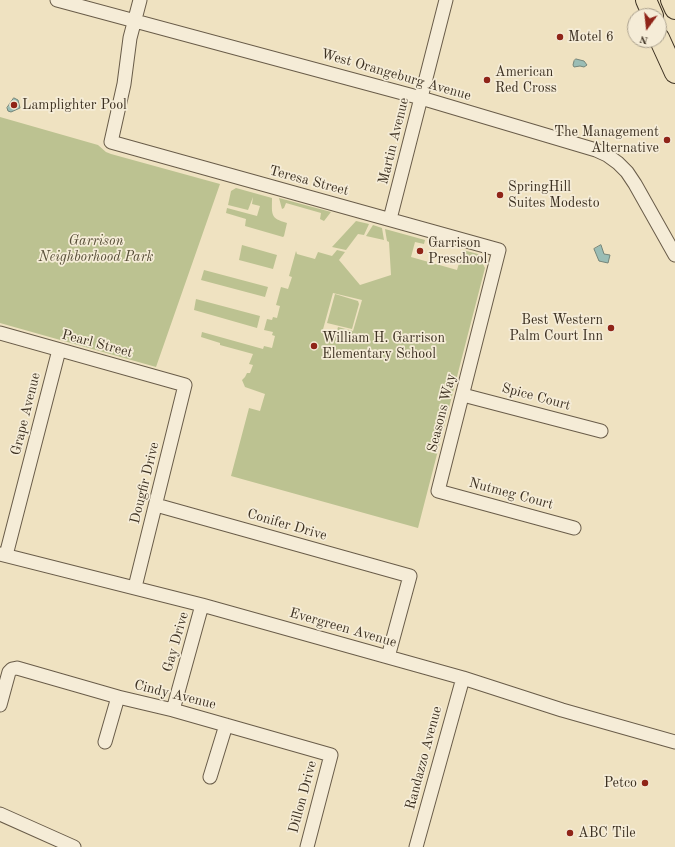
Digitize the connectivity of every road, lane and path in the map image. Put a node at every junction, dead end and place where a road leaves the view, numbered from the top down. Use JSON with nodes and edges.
{"nodes":[{"id":1,"x":57,"y":0,"type":"edge"},
{"id":2,"x":140,"y":0,"type":"edge"},
{"id":3,"x":446,"y":0,"type":"edge"},
{"id":4,"x":671,"y":0,"type":"edge"},
{"id":5,"x":675,"y":9,"type":"edge"},
{"id":6,"x":134,"y":20,"type":"junction"},
{"id":7,"x":667,"y":44,"type":"edge"},
{"id":8,"x":664,"y":48,"type":"edge"},
{"id":9,"x":675,"y":59,"type":"edge"},
{"id":10,"x":675,"y":73,"type":"edge"},
{"id":11,"x":421,"y":98,"type":"junction"},
{"id":12,"x":390,"y":219,"type":"junction"},
{"id":13,"x":499,"y":250,"type":"joint"},
{"id":14,"x":675,"y":255,"type":"edge"},
{"id":15,"x":0,"y":333,"type":"edge"},
{"id":16,"x":59,"y":350,"type":"junction"},
{"id":17,"x":185,"y":385,"type":"joint"},
{"id":18,"x":463,"y":395,"type":"junction"},
{"id":19,"x":601,"y":431,"type":"dead end"},
{"id":20,"x":438,"y":491,"type":"joint"},
{"id":21,"x":156,"y":505,"type":"junction"},
{"id":22,"x":574,"y":528,"type":"dead end"},
{"id":23,"x":3,"y":555,"type":"edge"},
{"id":24,"x":135,"y":587,"type":"junction"},
{"id":25,"x":202,"y":605,"type":"junction"},
{"id":26,"x":388,"y":657,"type":"junction"},
{"id":27,"x":463,"y":678,"type":"junction"},
{"id":28,"x":118,"y":697,"type":"junction"},
{"id":29,"x":0,"y":705,"type":"edge"},
{"id":30,"x":173,"y":710,"type":"junction"},
{"id":31,"x":226,"y":725,"type":"junction"},
{"id":32,"x":105,"y":742,"type":"dead end"},
{"id":33,"x":675,"y":742,"type":"edge"},
{"id":34,"x":331,"y":754,"type":"joint"},
{"id":35,"x":210,"y":777,"type":"dead end"},
{"id":36,"x":0,"y":814,"type":"edge"},
{"id":37,"x":74,"y":847,"type":"edge"},
{"id":38,"x":306,"y":847,"type":"edge"},
{"id":39,"x":416,"y":847,"type":"edge"}],
"edges":[{"from":1,"to":6,"type":"street","name":"West Orangeburg Avenue"},
{"from":2,"to":6,"type":"street"},
{"from":3,"to":11,"type":"street","name":"Martin Avenue"},
{"from":4,"to":5,"type":"highway"},
{"from":6,"to":11,"type":"street","name":"West Orangeburg Avenue"},
{"from":6,"to":12,"type":"street","name":"Teresa Street"},
{"from":7,"to":9,"type":"highway"},
{"from":8,"to":10,"type":"highway"},
{"from":11,"to":12,"type":"street","name":"Martin Avenue"},
{"from":11,"to":14,"type":"street","name":"West Orangeburg Avenue"},
{"from":12,"to":13,"type":"street","name":"Teresa Street"},
{"from":13,"to":18,"type":"street","name":"Seasons Way"},
{"from":15,"to":16,"type":"street","name":"Pearl Street"},
{"from":16,"to":17,"type":"street","name":"Pearl Street"},
{"from":16,"to":23,"type":"street","name":"Grape Avenue"},
{"from":17,"to":21,"type":"street","name":"Dougfir Drive"},
{"from":18,"to":19,"type":"street","name":"Spice Court"},
{"from":18,"to":20,"type":"street","name":"Seasons Way"},
{"from":20,"to":22,"type":"street","name":"Nutmeg Court"},
{"from":21,"to":24,"type":"street","name":"Dougfir Drive"},
{"from":21,"to":26,"type":"street","name":"Conifer Drive"},
{"from":23,"to":24,"type":"street","name":"Evergreen Avenue"},
{"from":24,"to":25,"type":"street","name":"Evergreen Avenue"},
{"from":25,"to":26,"type":"street","name":"Evergreen Avenue"},
{"from":25,"to":30,"type":"street","name":"Gay Drive"},
{"from":26,"to":27,"type":"street","name":"Evergreen Avenue"},
{"from":27,"to":33,"type":"street","name":"Evergreen Avenue"},
{"from":27,"to":39,"type":"street","name":"Randazzo Avenue"},
{"from":28,"to":29,"type":"street","name":"Cindy Avenue"},
{"from":28,"to":30,"type":"street","name":"Cindy Avenue"},
{"from":28,"to":32,"type":"street"},
{"from":30,"to":31,"type":"street","name":"Cindy Avenue"},
{"from":31,"to":34,"type":"street","name":"Cindy Avenue"},
{"from":31,"to":35,"type":"street"},
{"from":34,"to":38,"type":"street","name":"Dillon Drive"},
{"from":36,"to":37,"type":"street"}]}
